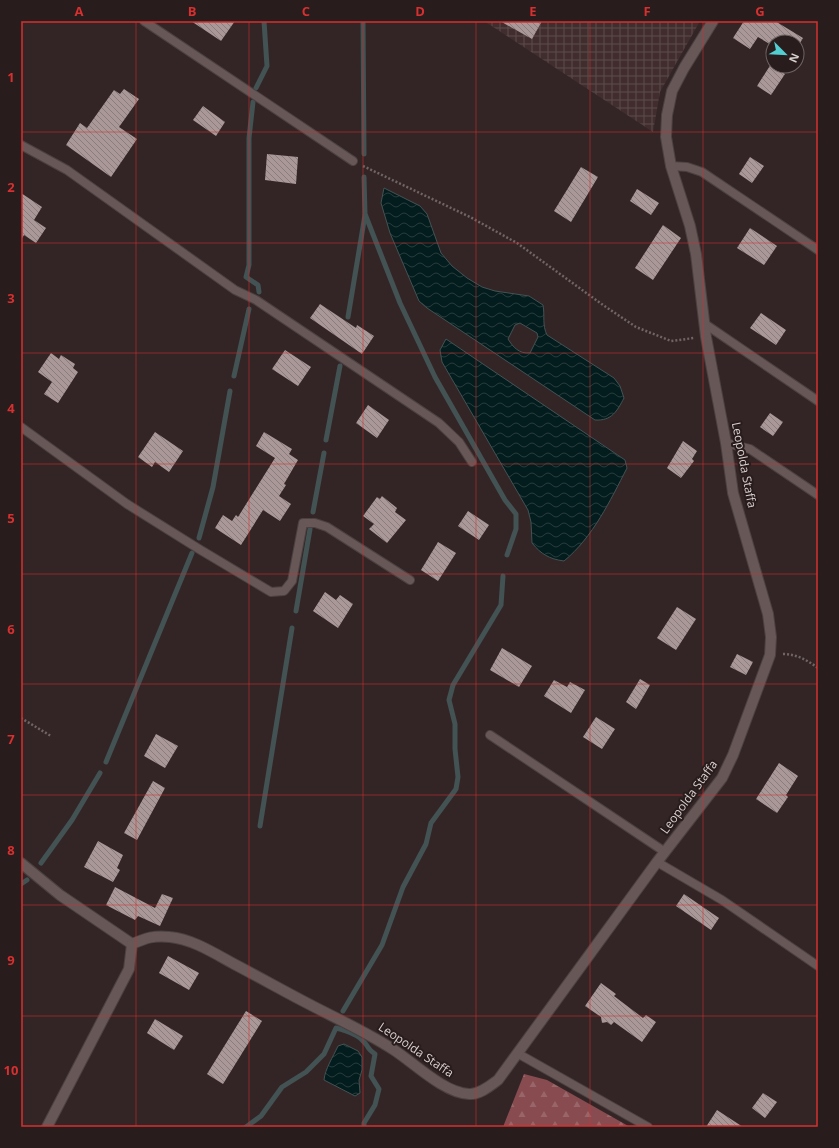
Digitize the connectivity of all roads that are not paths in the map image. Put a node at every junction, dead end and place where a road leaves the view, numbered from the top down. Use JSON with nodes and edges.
{"nodes":[{"id":1,"x":144,"y":21,"type":"edge"},
{"id":2,"x":714,"y":21,"type":"edge"},
{"id":3,"x":21,"y":145,"type":"edge"},
{"id":4,"x":353,"y":161,"type":"road end"},
{"id":5,"x":670,"y":166,"type":"junction"},
{"id":6,"x":818,"y":250,"type":"edge"},
{"id":7,"x":705,"y":324,"type":"junction"},
{"id":8,"x":818,"y":401,"type":"edge"},
{"id":9,"x":21,"y":427,"type":"edge"},
{"id":10,"x":726,"y":443,"type":"junction"},
{"id":11,"x":472,"y":462,"type":"dead end"},
{"id":12,"x":818,"y":495,"type":"edge"},
{"id":13,"x":410,"y":580,"type":"dead end"},
{"id":14,"x":490,"y":735,"type":"dead end"},
{"id":15,"x":665,"y":852,"type":"junction"},
{"id":16,"x":657,"y":862,"type":"junction"},
{"id":17,"x":21,"y":863,"type":"edge"},
{"id":18,"x":132,"y":944,"type":"junction"},
{"id":19,"x":818,"y":966,"type":"edge"},
{"id":20,"x":517,"y":1054,"type":"junction"},
{"id":21,"x":47,"y":1127,"type":"edge"},
{"id":22,"x":648,"y":1127,"type":"edge"}],
"edges":[{"from":1,"to":4,"type":"lane"},
{"from":2,"to":5,"type":"street","name":"Leopolda Staffa"},
{"from":3,"to":11,"type":"lane"},
{"from":5,"to":6,"type":"lane"},
{"from":5,"to":7,"type":"street","name":"Leopolda Staffa"},
{"from":7,"to":8,"type":"lane"},
{"from":7,"to":10,"type":"street","name":"Leopolda Staffa"},
{"from":9,"to":13,"type":"lane"},
{"from":10,"to":12,"type":"lane"},
{"from":10,"to":15,"type":"street","name":"Leopolda Staffa"},
{"from":14,"to":15,"type":"lane"},
{"from":15,"to":16,"type":"street","name":"Leopolda Staffa"},
{"from":16,"to":19,"type":"lane"},
{"from":16,"to":20,"type":"street","name":"Leopolda Staffa"},
{"from":17,"to":18,"type":"street"},
{"from":18,"to":20,"type":"street","name":"Leopolda Staffa"},
{"from":18,"to":21,"type":"street"},
{"from":20,"to":22,"type":"lane"}]}
